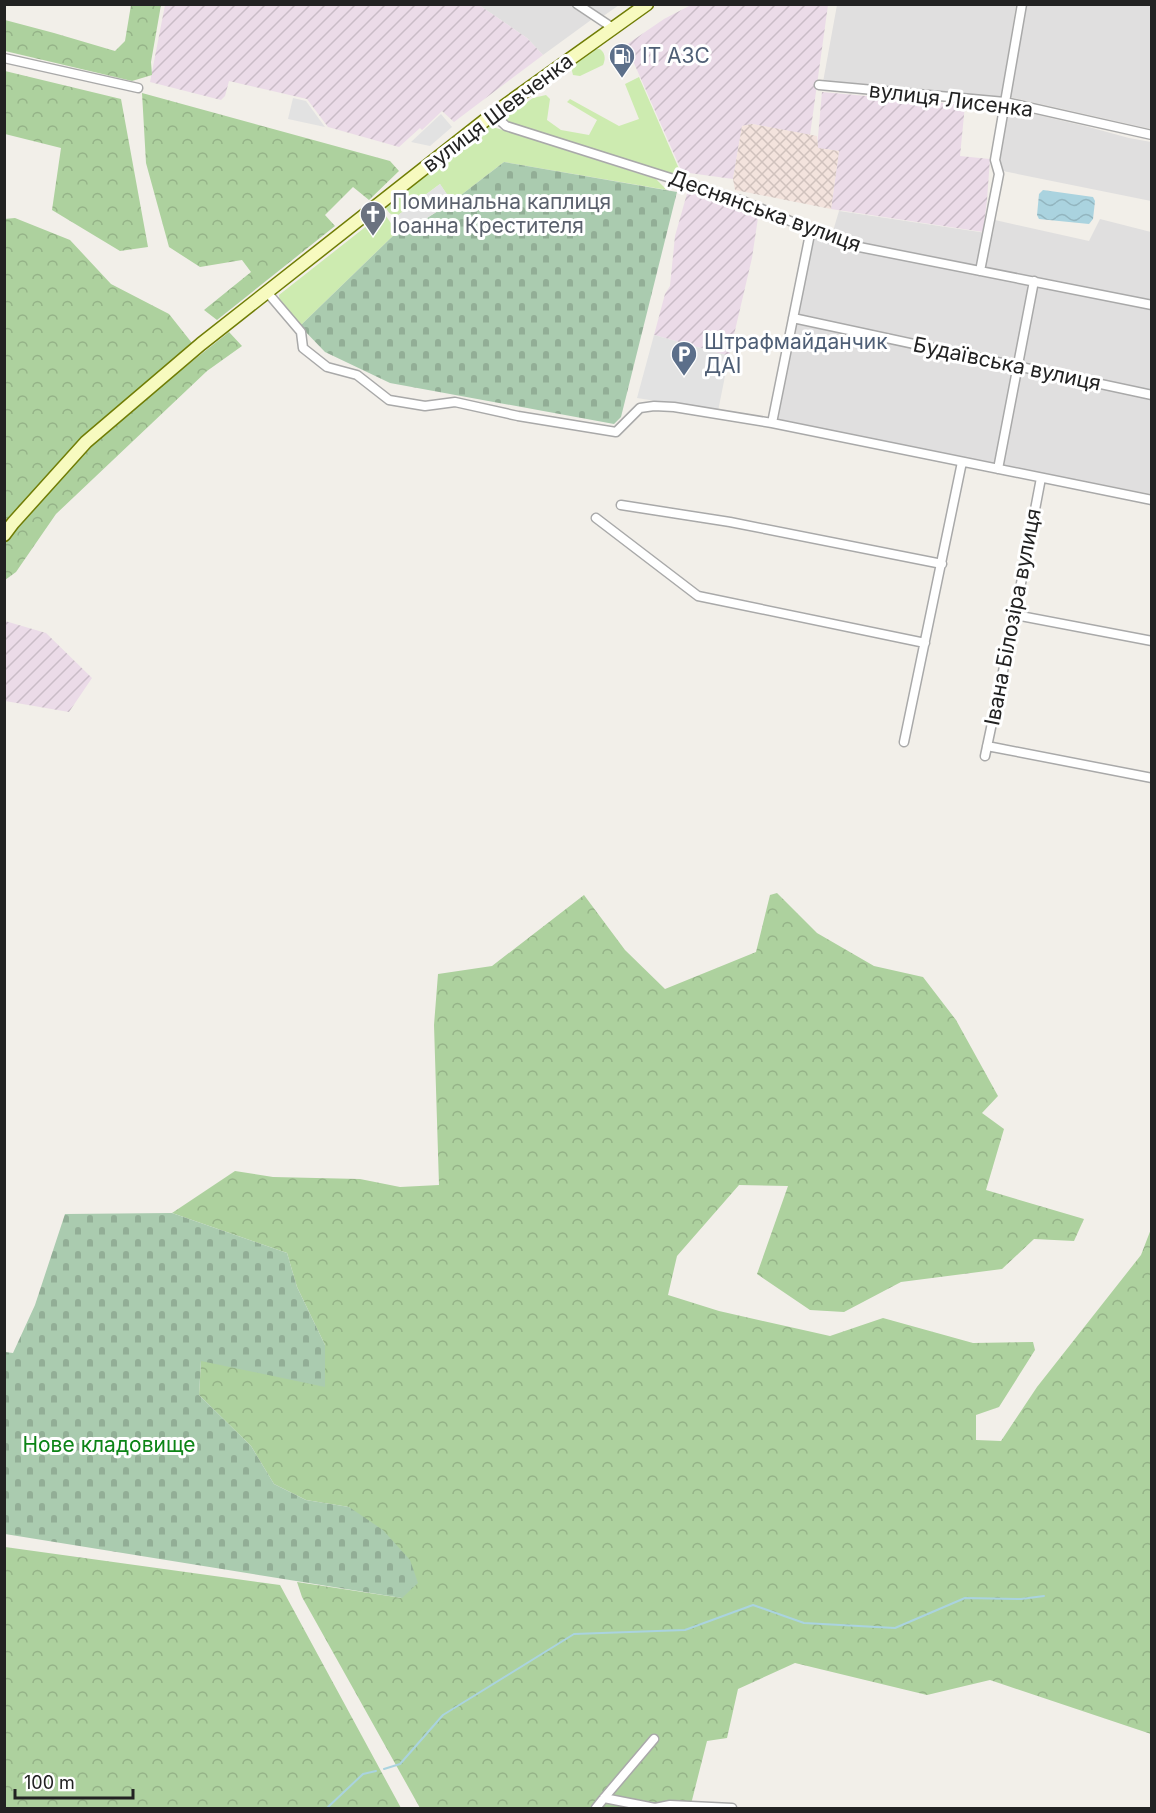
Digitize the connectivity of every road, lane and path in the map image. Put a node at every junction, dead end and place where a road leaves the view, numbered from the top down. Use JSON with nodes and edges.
{"nodes":[{"id":1,"x":577,"y":4,"type":"edge"},
{"id":2,"x":647,"y":4,"type":"edge"},
{"id":3,"x":1022,"y":4,"type":"edge"},
{"id":4,"x":613,"y":28,"type":"junction"},
{"id":5,"x":4,"y":58,"type":"edge"},
{"id":6,"x":819,"y":85,"type":"dead end"},
{"id":7,"x":138,"y":88,"type":"dead end"},
{"id":8,"x":1005,"y":102,"type":"junction"},
{"id":9,"x":493,"y":114,"type":"junction"},
{"id":10,"x":1152,"y":135,"type":"edge"},
{"id":11,"x":812,"y":229,"type":"junction"},
{"id":12,"x":980,"y":271,"type":"junction"},
{"id":13,"x":1034,"y":281,"type":"junction"},
{"id":14,"x":267,"y":292,"type":"junction"},
{"id":15,"x":1152,"y":305,"type":"edge"},
{"id":16,"x":793,"y":318,"type":"junction"},
{"id":17,"x":1017,"y":367,"type":"junction"},
{"id":18,"x":1152,"y":395,"type":"edge"},
{"id":19,"x":772,"y":423,"type":"junction"},
{"id":20,"x":962,"y":462,"type":"junction"},
{"id":21,"x":998,"y":469,"type":"junction"},
{"id":22,"x":1041,"y":478,"type":"junction"},
{"id":23,"x":1152,"y":500,"type":"edge"},
{"id":24,"x":621,"y":505,"type":"dead end"},
{"id":25,"x":596,"y":518,"type":"dead end"},
{"id":26,"x":4,"y":535,"type":"edge"},
{"id":27,"x":942,"y":564,"type":"junction"},
{"id":28,"x":1015,"y":615,"type":"junction"},
{"id":29,"x":1152,"y":641,"type":"edge"},
{"id":30,"x":925,"y":643,"type":"junction"},
{"id":31,"x":904,"y":742,"type":"dead end"},
{"id":32,"x":987,"y":746,"type":"junction"},
{"id":33,"x":985,"y":756,"type":"dead end"},
{"id":34,"x":1152,"y":778,"type":"edge"},
{"id":35,"x":654,"y":1739,"type":"dead end"},
{"id":36,"x":604,"y":1798,"type":"junction"},
{"id":37,"x":596,"y":1809,"type":"edge"},
{"id":38,"x":732,"y":1809,"type":"edge"}],
"edges":[{"from":1,"to":4,"type":"street"},
{"from":2,"to":4,"type":"street","name":"вулиця Шевченка"},
{"from":3,"to":8,"type":"street"},
{"from":4,"to":9,"type":"street","name":"вулиця Шевченка"},
{"from":5,"to":7,"type":"street"},
{"from":6,"to":8,"type":"street","name":"вулиця Лисенка"},
{"from":8,"to":10,"type":"street","name":"вулиця Лисенка"},
{"from":8,"to":12,"type":"street"},
{"from":9,"to":11,"type":"street","name":"Деснянська вулиця"},
{"from":9,"to":14,"type":"street","name":"вулиця Шевченка"},
{"from":11,"to":12,"type":"street","name":"Деснянська вулиця"},
{"from":11,"to":16,"type":"street"},
{"from":12,"to":13,"type":"street","name":"Деснянська вулиця"},
{"from":13,"to":15,"type":"street","name":"Деснянська вулиця"},
{"from":13,"to":17,"type":"street"},
{"from":14,"to":19,"type":"street"},
{"from":14,"to":26,"type":"street","name":"вулиця Шевченка"},
{"from":16,"to":17,"type":"street","name":"Будаївська вулиця"},
{"from":16,"to":19,"type":"street"},
{"from":17,"to":18,"type":"street","name":"Будаївська вулиця"},
{"from":17,"to":21,"type":"street"},
{"from":19,"to":20,"type":"street"},
{"from":20,"to":21,"type":"street"},
{"from":20,"to":27,"type":"street"},
{"from":21,"to":22,"type":"street"},
{"from":22,"to":23,"type":"street"},
{"from":22,"to":28,"type":"street","name":"Івана Білозіра вулиця"},
{"from":24,"to":27,"type":"street"},
{"from":25,"to":30,"type":"street"},
{"from":27,"to":30,"type":"street"},
{"from":28,"to":29,"type":"street"},
{"from":28,"to":32,"type":"street","name":"Івана Білозіра вулиця"},
{"from":30,"to":31,"type":"street"},
{"from":32,"to":33,"type":"street","name":"Івана Білозіра вулиця"},
{"from":32,"to":34,"type":"street"},
{"from":35,"to":36,"type":"street"},
{"from":36,"to":37,"type":"street"},
{"from":36,"to":38,"type":"street"}]}
